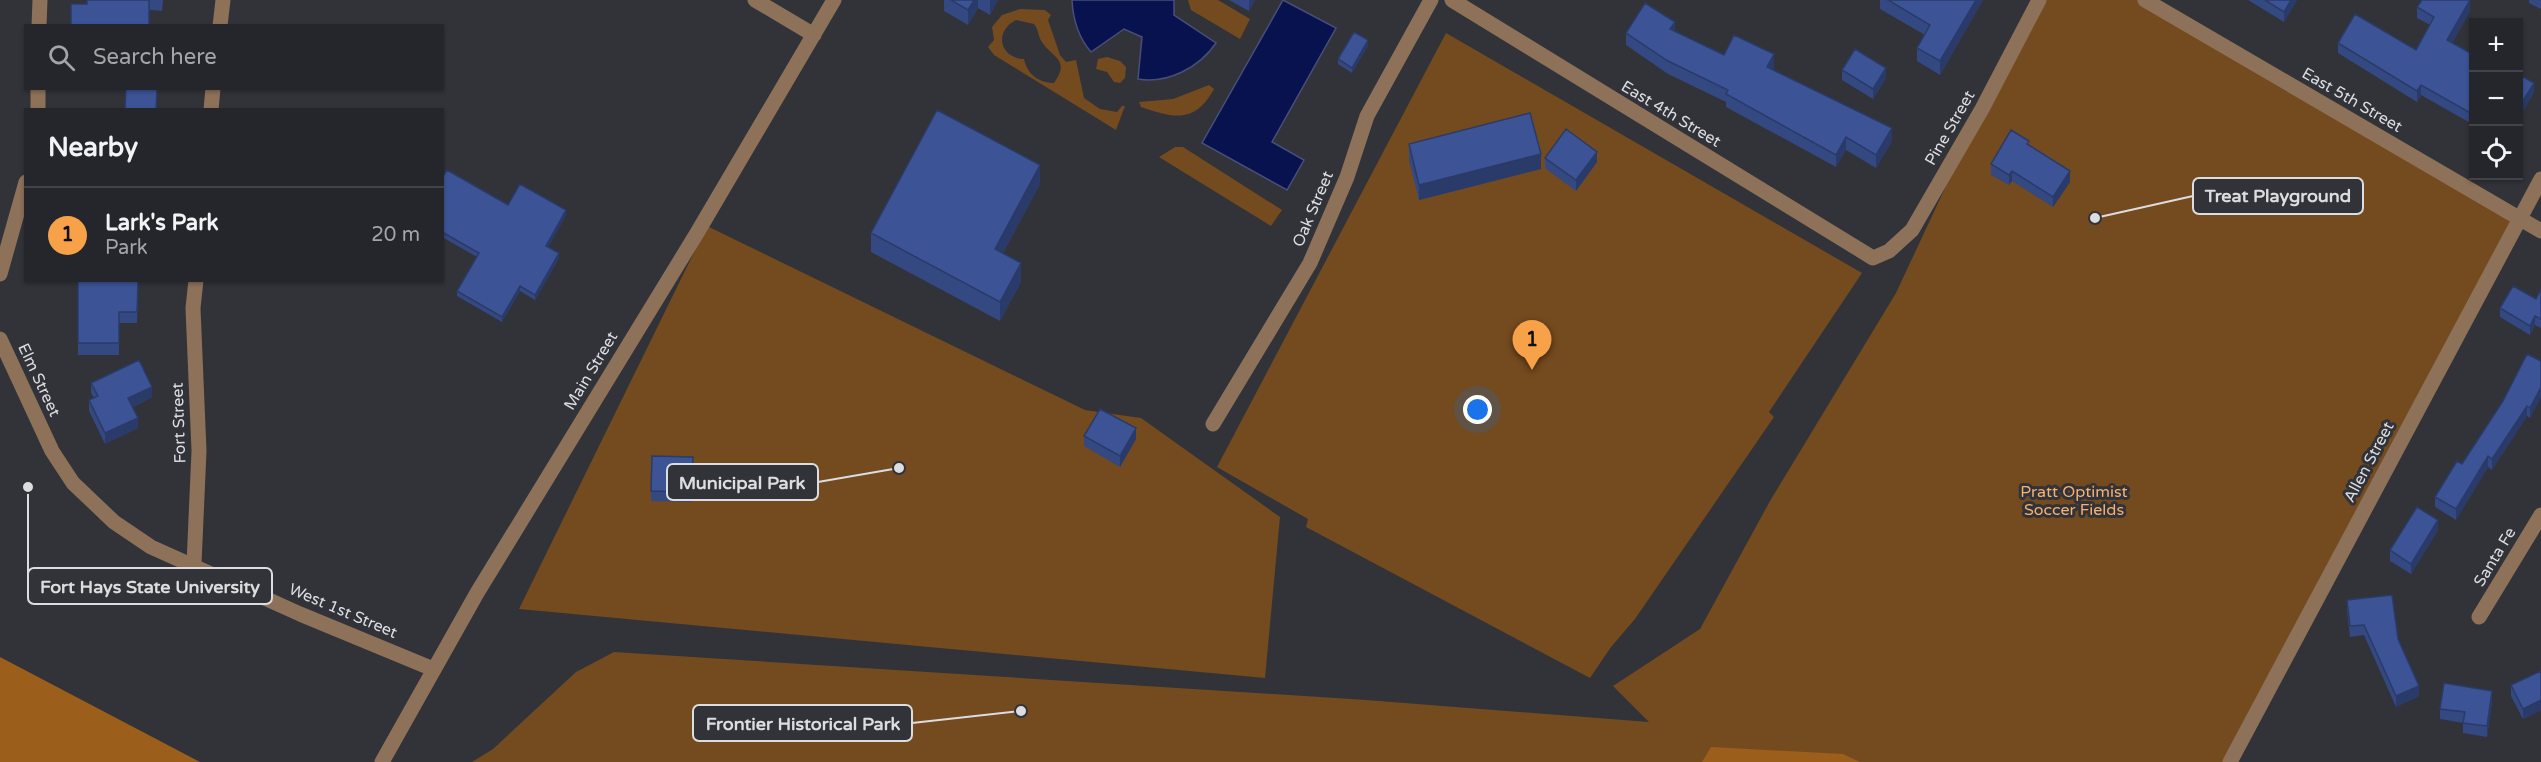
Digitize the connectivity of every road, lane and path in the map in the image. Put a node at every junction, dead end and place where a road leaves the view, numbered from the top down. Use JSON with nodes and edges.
{"nodes":[{"id":1,"x":40,"y":0,"type":"edge"},
{"id":2,"x":223,"y":0,"type":"edge"},
{"id":3,"x":755,"y":0,"type":"edge"},
{"id":4,"x":834,"y":0,"type":"edge"},
{"id":5,"x":1431,"y":0,"type":"edge"},
{"id":6,"x":1452,"y":0,"type":"edge"},
{"id":7,"x":2038,"y":0,"type":"edge"},
{"id":8,"x":2145,"y":0,"type":"edge"},
{"id":9,"x":39,"y":24,"type":"edge"},
{"id":10,"x":220,"y":24,"type":"edge"},
{"id":11,"x":814,"y":35,"type":"junction"},
{"id":12,"x":38,"y":90,"type":"edge"},
{"id":13,"x":213,"y":90,"type":"edge"},
{"id":14,"x":38,"y":108,"type":"edge"},
{"id":15,"x":211,"y":108,"type":"edge"},
{"id":16,"x":2541,"y":179,"type":"edge"},
{"id":17,"x":24,"y":190,"type":"edge"},
{"id":18,"x":2520,"y":219,"type":"junction"},
{"id":19,"x":2541,"y":231,"type":"edge"},
{"id":20,"x":1873,"y":258,"type":"joint"},
{"id":21,"x":0,"y":274,"type":"edge"},
{"id":22,"x":196,"y":282,"type":"edge"},
{"id":23,"x":0,"y":339,"type":"edge"},
{"id":24,"x":1213,"y":424,"type":"dead end"},
{"id":25,"x":45,"y":436,"type":"joint"},
{"id":26,"x":2541,"y":515,"type":"edge"},
{"id":27,"x":194,"y":564,"type":"junction"},
{"id":28,"x":2479,"y":617,"type":"dead end"},
{"id":29,"x":433,"y":669,"type":"junction"},
{"id":30,"x":382,"y":762,"type":"edge"},
{"id":31,"x":2230,"y":762,"type":"edge"}],
"edges":[{"from":1,"to":9,"type":"street"},
{"from":2,"to":10,"type":"street"},
{"from":3,"to":11,"type":"street"},
{"from":4,"to":11,"type":"street","name":"Main Street"},
{"from":5,"to":24,"type":"street","name":"Oak Street"},
{"from":6,"to":20,"type":"street","name":"East 4th Street"},
{"from":7,"to":20,"type":"street","name":"Pine Street"},
{"from":8,"to":18,"type":"street","name":"East 5th Street"},
{"from":11,"to":29,"type":"street","name":"Main Street"},
{"from":12,"to":14,"type":"street"},
{"from":13,"to":15,"type":"street"},
{"from":16,"to":18,"type":"street","name":"Allen Street"},
{"from":17,"to":21,"type":"street"},
{"from":18,"to":19,"type":"street","name":"East 5th Street"},
{"from":18,"to":31,"type":"street","name":"Allen Street"},
{"from":22,"to":27,"type":"street","name":"Fort Street"},
{"from":23,"to":25,"type":"street","name":"Elm Street"},
{"from":25,"to":27,"type":"street","name":"West 1st Street"},
{"from":26,"to":28,"type":"street","name":"Santa Fe"},
{"from":27,"to":29,"type":"street","name":"West 1st Street"},
{"from":29,"to":30,"type":"street","name":"Main Street"}]}
